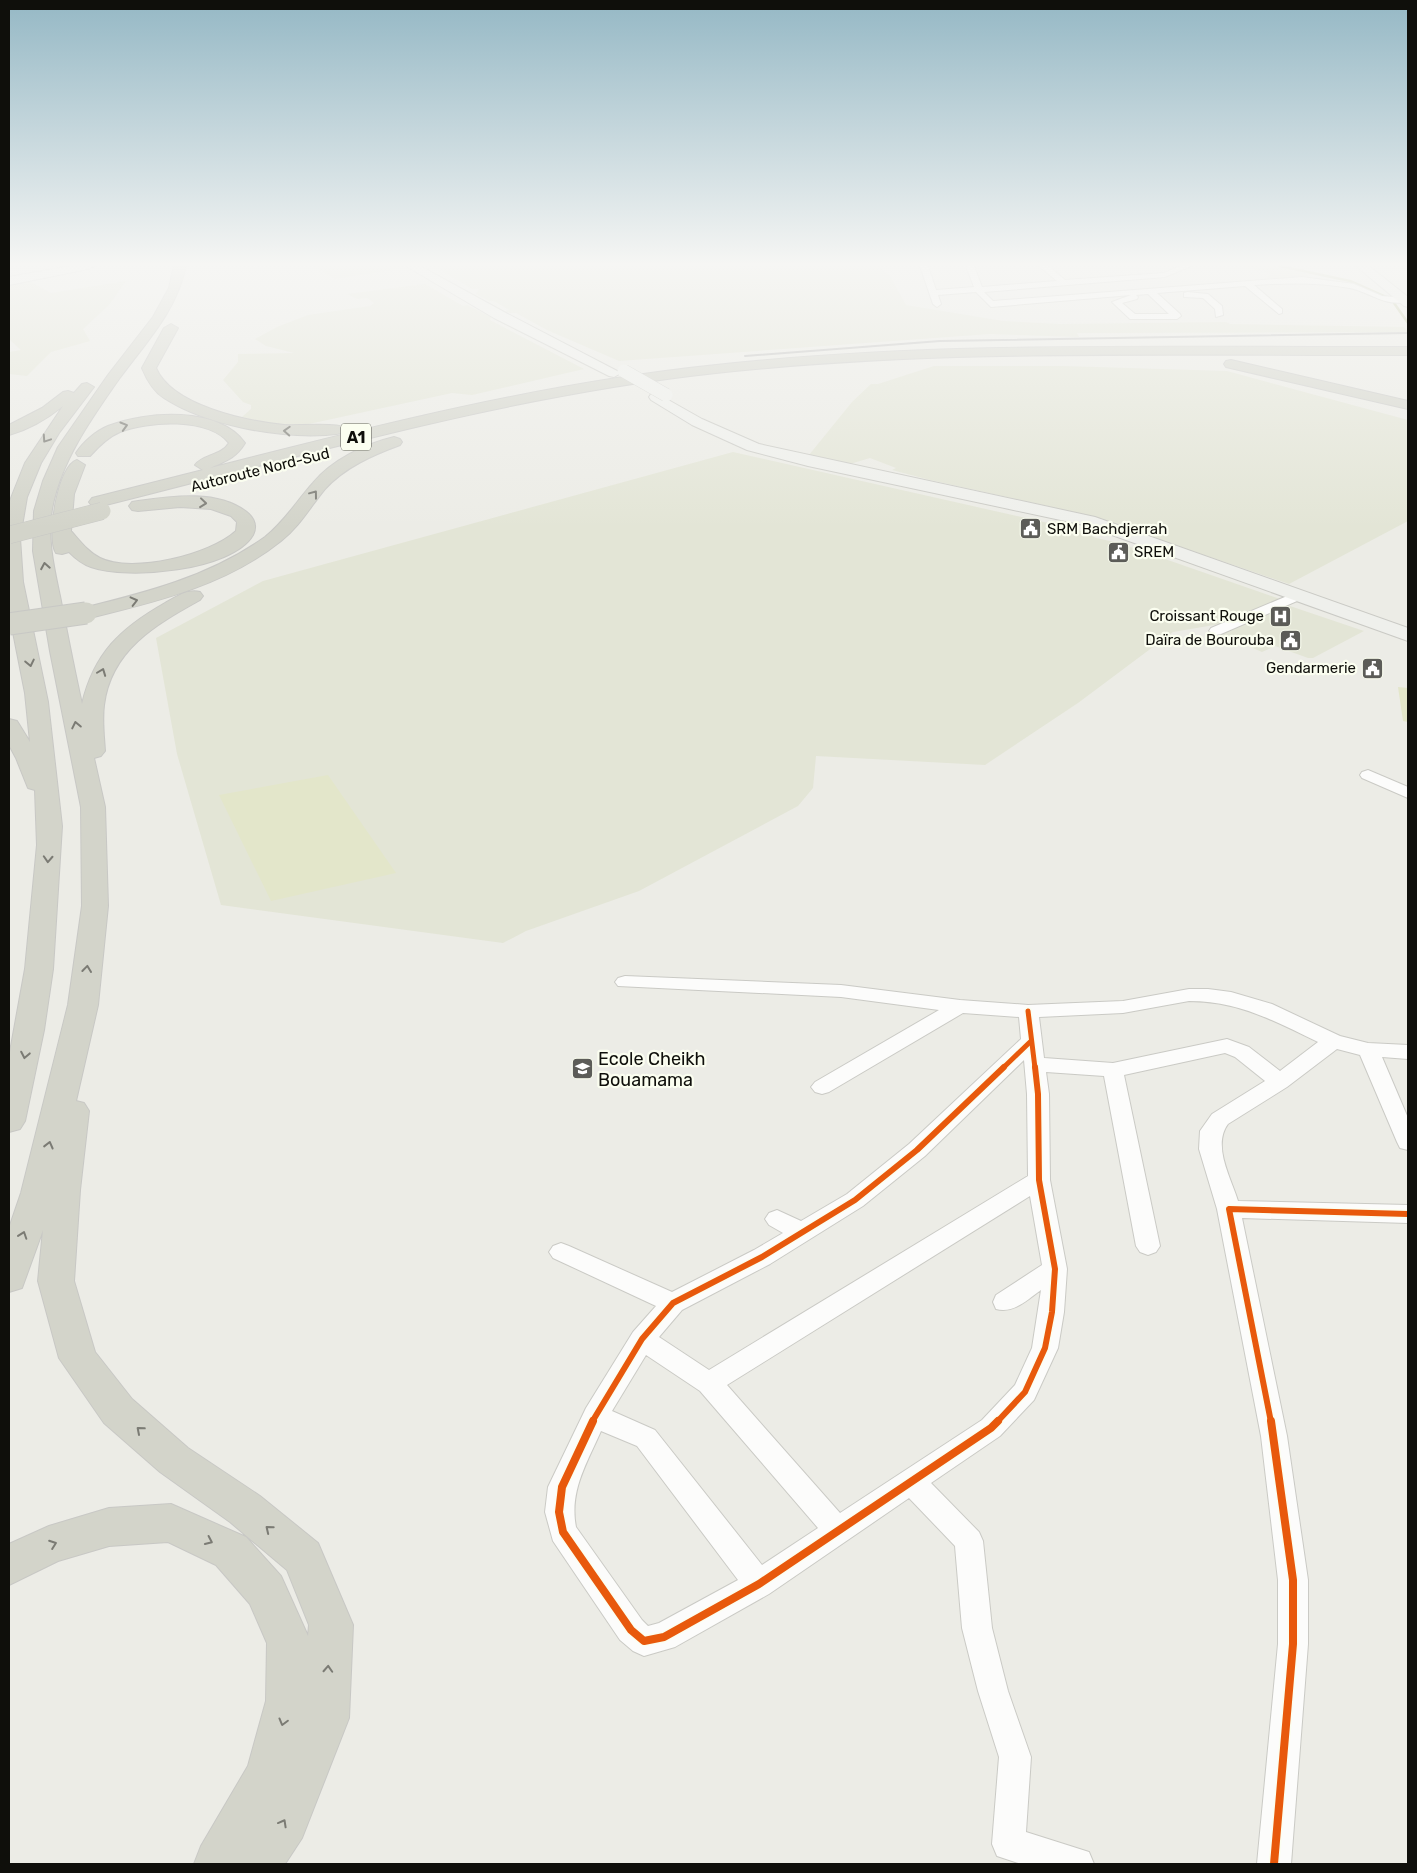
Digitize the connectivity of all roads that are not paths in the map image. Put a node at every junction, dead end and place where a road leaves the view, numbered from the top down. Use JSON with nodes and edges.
{"nodes":[{"id":1,"x":114,"y":353,"type":"edge"},
{"id":2,"x":133,"y":353,"type":"edge"},
{"id":3,"x":151,"y":353,"type":"edge"},
{"id":4,"x":155,"y":353,"type":"edge"},
{"id":5,"x":577,"y":353,"type":"edge"},
{"id":6,"x":920,"y":353,"type":"edge"},
{"id":7,"x":1085,"y":357,"type":"junction"},
{"id":8,"x":1408,"y":358,"type":"edge"},
{"id":9,"x":106,"y":363,"type":"junction"},
{"id":10,"x":618,"y":375,"type":"junction"},
{"id":11,"x":1408,"y":403,"type":"edge"},
{"id":12,"x":404,"y":417,"type":"junction"},
{"id":13,"x":474,"y":418,"type":"junction"},
{"id":14,"x":9,"y":430,"type":"edge"},
{"id":15,"x":84,"y":453,"type":"junction"},
{"id":16,"x":136,"y":484,"type":"junction"},
{"id":17,"x":99,"y":502,"type":"junction"},
{"id":18,"x":301,"y":512,"type":"junction"},
{"id":19,"x":10,"y":520,"type":"edge"},
{"id":20,"x":62,"y":532,"type":"junction"},
{"id":21,"x":1299,"y":595,"type":"junction"},
{"id":22,"x":9,"y":624,"type":"edge"},
{"id":23,"x":1216,"y":631,"type":"dead end"},
{"id":24,"x":1407,"y":635,"type":"edge"},
{"id":25,"x":60,"y":651,"type":"junction"},
{"id":26,"x":9,"y":726,"type":"edge"},
{"id":27,"x":1368,"y":775,"type":"dead end"},
{"id":28,"x":1408,"y":793,"type":"edge"},
{"id":29,"x":93,"y":807,"type":"junction"},
{"id":30,"x":50,"y":826,"type":"junction"},
{"id":31,"x":626,"y":982,"type":"dead end"},
{"id":32,"x":36,"y":995,"type":"junction"},
{"id":33,"x":83,"y":1005,"type":"junction"},
{"id":34,"x":960,"y":1006,"type":"junction"},
{"id":35,"x":1028,"y":1011,"type":"junction"},
{"id":36,"x":1333,"y":1041,"type":"junction"},
{"id":37,"x":9,"y":1046,"type":"edge"},
{"id":38,"x":1368,"y":1050,"type":"junction"},
{"id":39,"x":1408,"y":1052,"type":"edge"},
{"id":40,"x":1033,"y":1053,"type":"junction"},
{"id":41,"x":1113,"y":1070,"type":"junction"},
{"id":42,"x":1280,"y":1082,"type":"junction"},
{"id":43,"x":822,"y":1087,"type":"dead end"},
{"id":44,"x":9,"y":1121,"type":"edge"},
{"id":45,"x":1408,"y":1142,"type":"edge"},
{"id":46,"x":1039,"y":1180,"type":"junction"},
{"id":47,"x":1230,"y":1209,"type":"junction"},
{"id":48,"x":1408,"y":1214,"type":"edge"},
{"id":49,"x":777,"y":1219,"type":"dead end"},
{"id":50,"x":803,"y":1233,"type":"junction"},
{"id":51,"x":1148,"y":1246,"type":"dead end"},
{"id":52,"x":561,"y":1252,"type":"dead end"},
{"id":53,"x":1055,"y":1269,"type":"junction"},
{"id":54,"x":9,"y":1278,"type":"edge"},
{"id":55,"x":1005,"y":1302,"type":"dead end"},
{"id":56,"x":672,"y":1303,"type":"junction"},
{"id":57,"x":642,"y":1339,"type":"junction"},
{"id":58,"x":709,"y":1383,"type":"junction"},
{"id":59,"x":595,"y":1416,"type":"junction"},
{"id":60,"x":911,"y":1481,"type":"junction"},
{"id":61,"x":838,"y":1530,"type":"junction"},
{"id":62,"x":9,"y":1565,"type":"edge"},
{"id":63,"x":759,"y":1584,"type":"junction"},
{"id":64,"x":220,"y":1864,"type":"edge"},
{"id":65,"x":256,"y":1864,"type":"edge"},
{"id":66,"x":1077,"y":1864,"type":"edge"},
{"id":67,"x":1274,"y":1864,"type":"edge"}],
"edges":[{"from":1,"to":9,"type":"highway"},
{"from":25,"to":2,"type":"highway","one_way":true},
{"from":3,"to":15,"type":"highway","one_way":true},
{"from":12,"to":4,"type":"highway","one_way":true},
{"from":5,"to":10,"type":"main road"},
{"from":6,"to":10,"type":"highway","name":"Autoroute Nord-Sud","number":"A1"},
{"from":7,"to":8,"type":"highway","name":"Autoroute Nord-Sud","number":"A1"},
{"from":7,"to":11,"type":"highway"},
{"from":7,"to":13,"type":"highway","name":"Autoroute Nord-Sud","number":"A1"},
{"from":8,"to":11,"type":"highway"},
{"from":9,"to":14,"type":"highway"},
{"from":9,"to":19,"type":"highway","one_way":true},
{"from":10,"to":12,"type":"highway"},
{"from":10,"to":17,"type":"highway","name":"Autoroute Nord-Sud","number":"A1"},
{"from":10,"to":21,"type":"main road"},
{"from":12,"to":16,"type":"highway"},
{"from":13,"to":17,"type":"highway","name":"Autoroute Nord-Sud","number":"A1"},
{"from":18,"to":13,"type":"highway","one_way":true},
{"from":15,"to":16,"type":"highway","one_way":true},
{"from":15,"to":20,"type":"highway"},
{"from":16,"to":17,"type":"highway"},
{"from":17,"to":19,"type":"highway","name":"Autoroute Nord-Sud","number":"A1","bridge":true},
{"from":17,"to":20,"type":"highway","one_way":true},
{"from":22,"to":18,"type":"highway","one_way":true,"bridge":true},
{"from":29,"to":18,"type":"highway","one_way":true},
{"from":19,"to":30,"type":"highway","one_way":true},
{"from":20,"to":25,"type":"highway"},
{"from":21,"to":23,"type":"street"},
{"from":21,"to":24,"type":"main road"},
{"from":29,"to":25,"type":"highway","one_way":true},
{"from":26,"to":30,"type":"highway"},
{"from":27,"to":28,"type":"street"},
{"from":33,"to":29,"type":"highway","one_way":true},
{"from":30,"to":32,"type":"highway","one_way":true},
{"from":31,"to":34,"type":"street"},
{"from":32,"to":37,"type":"highway"},
{"from":32,"to":44,"type":"highway","one_way":true},
{"from":54,"to":33,"type":"highway","one_way":true},
{"from":65,"to":33,"type":"highway","one_way":true},
{"from":34,"to":35,"type":"street"},
{"from":34,"to":43,"type":"street"},
{"from":35,"to":36,"type":"street"},
{"from":35,"to":40,"type":"street"},
{"from":36,"to":38,"type":"street"},
{"from":36,"to":42,"type":"street"},
{"from":38,"to":39,"type":"street"},
{"from":38,"to":45,"type":"street"},
{"from":40,"to":41,"type":"street"},
{"from":40,"to":46,"type":"street"},
{"from":40,"to":50,"type":"street"},
{"from":41,"to":42,"type":"street"},
{"from":41,"to":51,"type":"street"},
{"from":42,"to":47,"type":"street"},
{"from":46,"to":53,"type":"street"},
{"from":46,"to":58,"type":"street"},
{"from":47,"to":48,"type":"street"},
{"from":47,"to":67,"type":"street"},
{"from":49,"to":50,"type":"street"},
{"from":50,"to":56,"type":"street"},
{"from":52,"to":56,"type":"street"},
{"from":53,"to":55,"type":"street"},
{"from":53,"to":60,"type":"street"},
{"from":56,"to":57,"type":"street"},
{"from":57,"to":58,"type":"street"},
{"from":57,"to":59,"type":"street"},
{"from":58,"to":61,"type":"street"},
{"from":59,"to":63,"type":"street"},
{"from":59,"to":63,"type":"street"},
{"from":60,"to":61,"type":"street"},
{"from":60,"to":66,"type":"street"},
{"from":61,"to":63,"type":"street"},
{"from":62,"to":64,"type":"highway","one_way":true}]}
